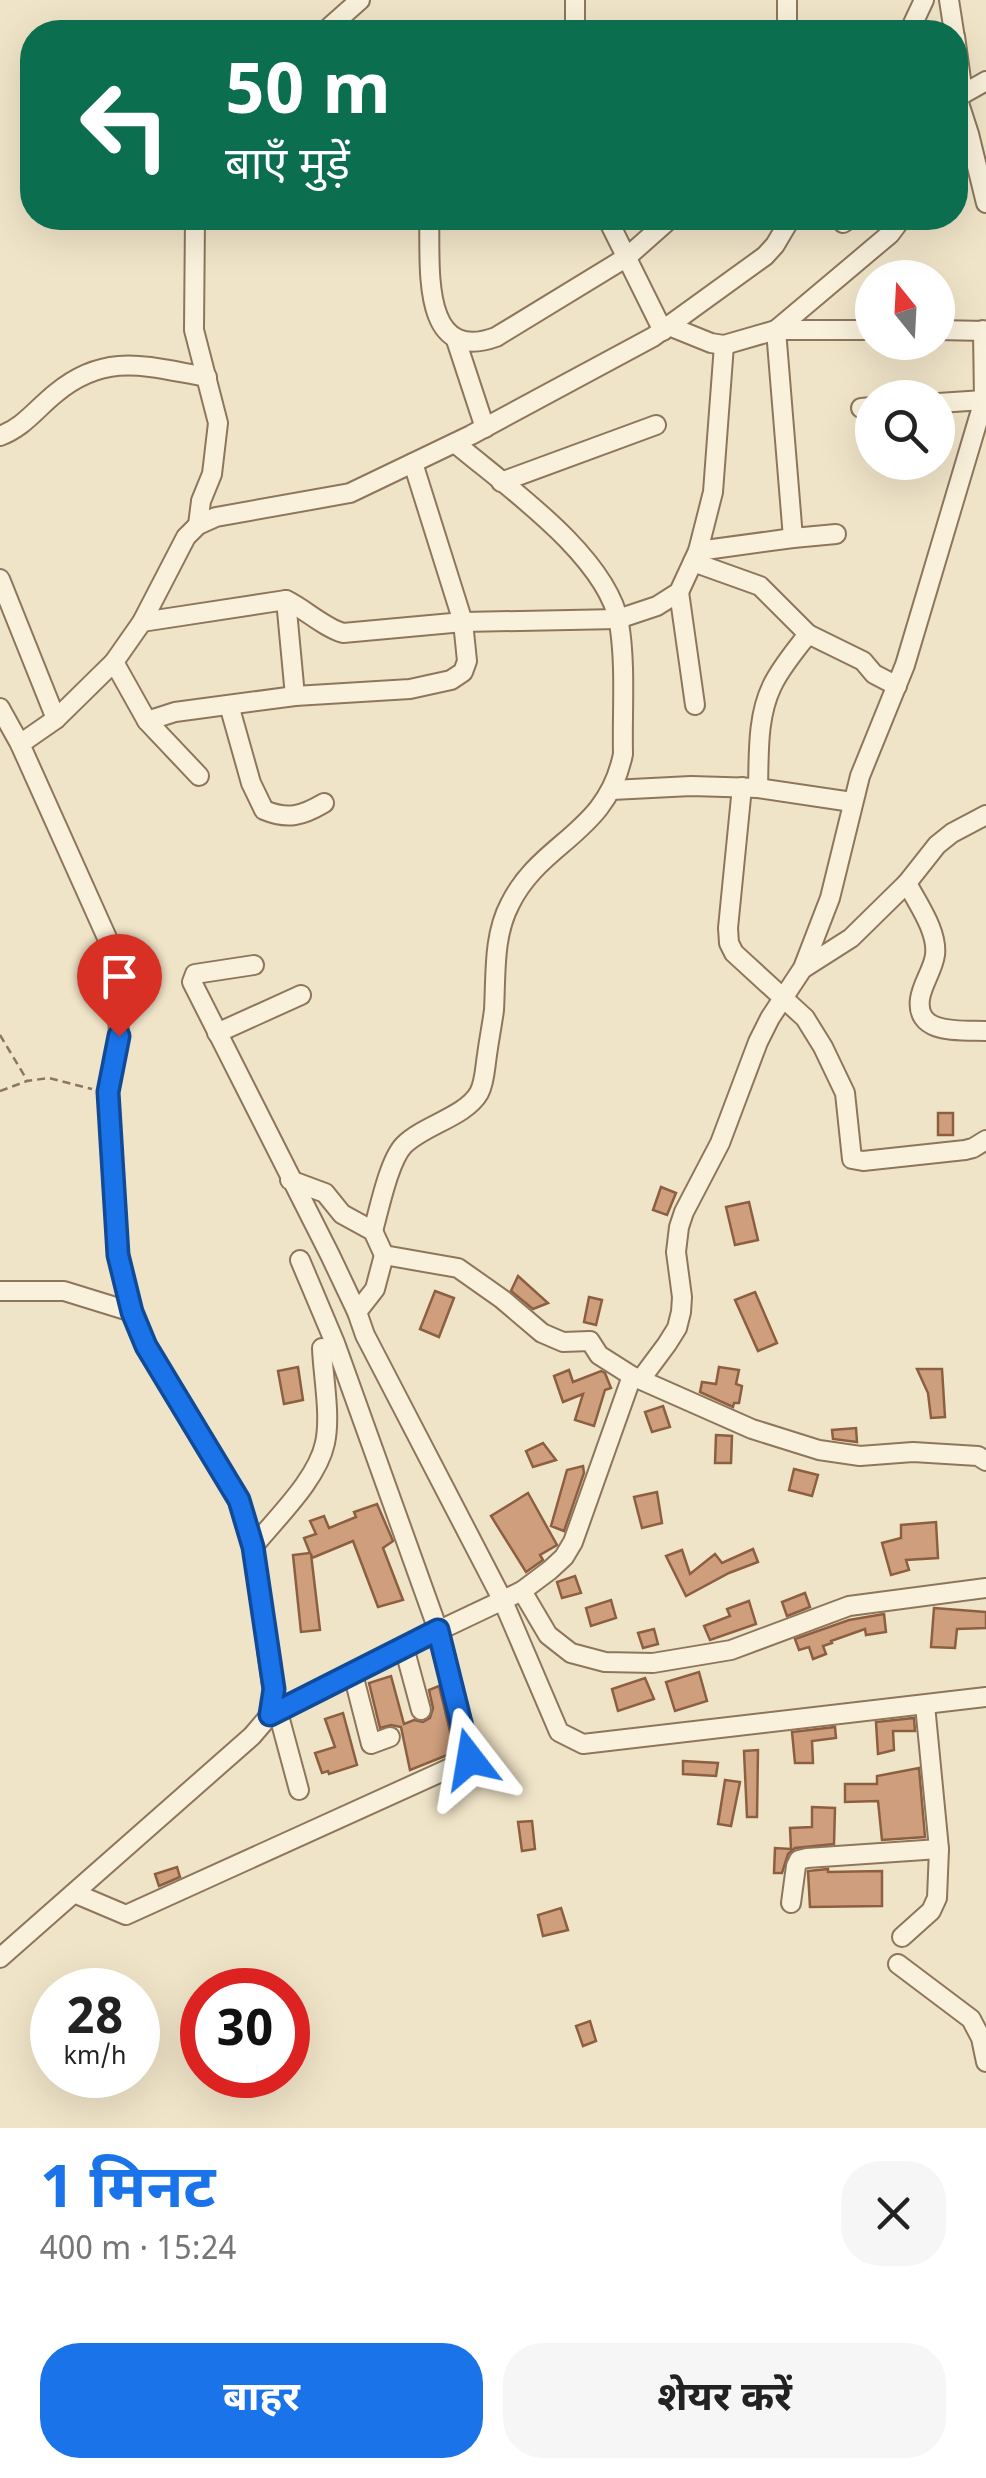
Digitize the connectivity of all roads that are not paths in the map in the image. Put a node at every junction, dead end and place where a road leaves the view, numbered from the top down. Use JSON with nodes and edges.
{"nodes":[{"id":1,"x":360,"y":0,"type":"edge"},
{"id":2,"x":338,"y":20,"type":"edge"},
{"id":3,"x":968,"y":127,"type":"edge"},
{"id":4,"x":986,"y":203,"type":"edge"},
{"id":5,"x":195,"y":230,"type":"edge"},
{"id":6,"x":430,"y":230,"type":"edge"},
{"id":7,"x":613,"y":230,"type":"edge"},
{"id":8,"x":658,"y":230,"type":"edge"},
{"id":9,"x":784,"y":230,"type":"edge"},
{"id":10,"x":893,"y":230,"type":"edge"},
{"id":11,"x":627,"y":258,"type":"junction"},
{"id":12,"x":666,"y":328,"type":"junction"},
{"id":13,"x":776,"y":330,"type":"junction"},
{"id":14,"x":855,"y":330,"type":"edge"},
{"id":15,"x":955,"y":330,"type":"edge"},
{"id":16,"x":985,"y":330,"type":"edge"},
{"id":17,"x":456,"y":340,"type":"junction"},
{"id":18,"x":724,"y":345,"type":"junction"},
{"id":19,"x":207,"y":377,"type":"junction"},
{"id":20,"x":984,"y":400,"type":"edge"},
{"id":21,"x":955,"y":402,"type":"edge"},
{"id":22,"x":656,"y":425,"type":"dead end"},
{"id":23,"x":485,"y":428,"type":"junction"},
{"id":24,"x":0,"y":436,"type":"edge"},
{"id":25,"x":455,"y":443,"type":"junction"},
{"id":26,"x":413,"y":463,"type":"junction"},
{"id":27,"x":501,"y":482,"type":"junction"},
{"id":28,"x":198,"y":524,"type":"junction"},
{"id":29,"x":836,"y":534,"type":"dead end"},
{"id":30,"x":793,"y":538,"type":"junction"},
{"id":31,"x":696,"y":556,"type":"junction"},
{"id":32,"x":0,"y":579,"type":"edge"},
{"id":33,"x":678,"y":592,"type":"junction"},
{"id":34,"x":286,"y":600,"type":"junction"},
{"id":35,"x":618,"y":619,"type":"junction"},
{"id":36,"x":142,"y":622,"type":"junction"},
{"id":37,"x":463,"y":622,"type":"junction"},
{"id":38,"x":808,"y":634,"type":"junction"},
{"id":39,"x":114,"y":662,"type":"junction"},
{"id":40,"x":898,"y":686,"type":"junction"},
{"id":41,"x":295,"y":696,"type":"junction"},
{"id":42,"x":229,"y":704,"type":"junction"},
{"id":43,"x":695,"y":705,"type":"dead end"},
{"id":44,"x":0,"y":708,"type":"edge"},
{"id":45,"x":56,"y":720,"type":"junction"},
{"id":46,"x":147,"y":721,"type":"junction"},
{"id":47,"x":20,"y":744,"type":"junction"},
{"id":48,"x":198,"y":776,"type":"dead end"},
{"id":49,"x":750,"y":788,"type":"junction"},
{"id":50,"x":612,"y":790,"type":"junction"},
{"id":51,"x":852,"y":802,"type":"junction"},
{"id":52,"x":324,"y":803,"type":"dead end"},
{"id":53,"x":986,"y":815,"type":"edge"},
{"id":54,"x":907,"y":882,"type":"junction"},
{"id":55,"x":254,"y":965,"type":"dead end"},
{"id":56,"x":803,"y":968,"type":"junction"},
{"id":57,"x":301,"y":996,"type":"dead end"},
{"id":58,"x":782,"y":998,"type":"junction"},
{"id":59,"x":986,"y":1030,"type":"edge"},
{"id":60,"x":217,"y":1033,"type":"junction"},
{"id":61,"x":986,"y":1140,"type":"edge"},
{"id":62,"x":290,"y":1180,"type":"junction"},
{"id":63,"x":373,"y":1232,"type":"junction"},
{"id":64,"x":384,"y":1255,"type":"junction"},
{"id":65,"x":300,"y":1260,"type":"dead end"},
{"id":66,"x":0,"y":1292,"type":"edge"},
{"id":67,"x":132,"y":1312,"type":"junction"},
{"id":68,"x":357,"y":1312,"type":"junction"},
{"id":69,"x":365,"y":1335,"type":"junction"},
{"id":70,"x":328,"y":1345,"type":"junction"},
{"id":71,"x":636,"y":1377,"type":"junction"},
{"id":72,"x":986,"y":1461,"type":"edge"},
{"id":73,"x":253,"y":1547,"type":"junction"},
{"id":74,"x":986,"y":1588,"type":"edge"},
{"id":75,"x":522,"y":1591,"type":"junction"},
{"id":76,"x":504,"y":1601,"type":"junction"},
{"id":77,"x":438,"y":1630,"type":"junction"},
{"id":78,"x":404,"y":1647,"type":"junction"},
{"id":79,"x":353,"y":1674,"type":"junction"},
{"id":80,"x":986,"y":1697,"type":"edge"},
{"id":81,"x":926,"y":1705,"type":"junction"},
{"id":82,"x":421,"y":1710,"type":"dead end"},
{"id":83,"x":274,"y":1714,"type":"junction"},
{"id":84,"x":390,"y":1738,"type":"dead end"},
{"id":85,"x":300,"y":1790,"type":"dead end"},
{"id":86,"x":939,"y":1849,"type":"junction"},
{"id":87,"x":74,"y":1894,"type":"junction"},
{"id":88,"x":790,"y":1903,"type":"dead end"},
{"id":89,"x":902,"y":1936,"type":"dead end"},
{"id":90,"x":0,"y":1958,"type":"edge"},
{"id":91,"x":898,"y":1964,"type":"dead end"},
{"id":92,"x":986,"y":2062,"type":"edge"}],
"edges":[{"from":1,"to":2,"type":"street"},
{"from":3,"to":4,"type":"street"},
{"from":5,"to":19,"type":"street"},
{"from":6,"to":17,"type":"street"},
{"from":7,"to":11,"type":"street"},
{"from":8,"to":11,"type":"street"},
{"from":9,"to":12,"type":"street"},
{"from":10,"to":13,"type":"street"},
{"from":11,"to":12,"type":"street"},
{"from":11,"to":17,"type":"street"},
{"from":12,"to":18,"type":"street"},
{"from":12,"to":23,"type":"street"},
{"from":13,"to":14,"type":"street"},
{"from":13,"to":18,"type":"street"},
{"from":13,"to":30,"type":"street"},
{"from":15,"to":16,"type":"street"},
{"from":16,"to":20,"type":"street"},
{"from":17,"to":23,"type":"street"},
{"from":18,"to":31,"type":"street"},
{"from":19,"to":24,"type":"street"},
{"from":19,"to":28,"type":"street"},
{"from":20,"to":21,"type":"street"},
{"from":20,"to":40,"type":"street"},
{"from":22,"to":27,"type":"street"},
{"from":23,"to":25,"type":"street"},
{"from":25,"to":26,"type":"street"},
{"from":25,"to":27,"type":"street"},
{"from":26,"to":28,"type":"street"},
{"from":26,"to":37,"type":"street"},
{"from":27,"to":35,"type":"street"},
{"from":28,"to":36,"type":"street"},
{"from":29,"to":30,"type":"street"},
{"from":30,"to":31,"type":"street"},
{"from":31,"to":33,"type":"street"},
{"from":31,"to":38,"type":"street"},
{"from":32,"to":45,"type":"street"},
{"from":33,"to":35,"type":"street"},
{"from":33,"to":43,"type":"street"},
{"from":34,"to":36,"type":"street"},
{"from":34,"to":37,"type":"street"},
{"from":34,"to":41,"type":"street"},
{"from":35,"to":37,"type":"street"},
{"from":35,"to":50,"type":"street"},
{"from":36,"to":39,"type":"street"},
{"from":37,"to":41,"type":"street"},
{"from":38,"to":40,"type":"street"},
{"from":38,"to":49,"type":"street"},
{"from":39,"to":45,"type":"street"},
{"from":39,"to":46,"type":"street"},
{"from":40,"to":51,"type":"street"},
{"from":41,"to":42,"type":"street"},
{"from":42,"to":46,"type":"street"},
{"from":42,"to":52,"type":"street"},
{"from":44,"to":47,"type":"street"},
{"from":45,"to":47,"type":"street"},
{"from":46,"to":48,"type":"street"},
{"from":47,"to":67,"type":"street"},
{"from":49,"to":50,"type":"street"},
{"from":49,"to":51,"type":"street"},
{"from":49,"to":58,"type":"street"},
{"from":50,"to":63,"type":"street"},
{"from":51,"to":56,"type":"street"},
{"from":53,"to":54,"type":"street"},
{"from":54,"to":56,"type":"street"},
{"from":54,"to":59,"type":"street"},
{"from":55,"to":60,"type":"street"},
{"from":56,"to":58,"type":"street"},
{"from":57,"to":60,"type":"street"},
{"from":58,"to":61,"type":"street"},
{"from":58,"to":71,"type":"street"},
{"from":60,"to":62,"type":"street"},
{"from":62,"to":63,"type":"street"},
{"from":62,"to":68,"type":"street"},
{"from":63,"to":64,"type":"street"},
{"from":64,"to":68,"type":"street"},
{"from":64,"to":71,"type":"street"},
{"from":65,"to":70,"type":"street"},
{"from":66,"to":67,"type":"street"},
{"from":67,"to":73,"type":"street"},
{"from":68,"to":69,"type":"street"},
{"from":69,"to":70,"type":"street"},
{"from":69,"to":76,"type":"street"},
{"from":70,"to":73,"type":"street"},
{"from":70,"to":77,"type":"street"},
{"from":71,"to":72,"type":"street"},
{"from":71,"to":75,"type":"street"},
{"from":73,"to":83,"type":"street"},
{"from":74,"to":75,"type":"street"},
{"from":75,"to":76,"type":"street"},
{"from":76,"to":77,"type":"street"},
{"from":76,"to":81,"type":"street"},
{"from":77,"to":78,"type":"street"},
{"from":77,"to":87,"type":"street"},
{"from":78,"to":79,"type":"street"},
{"from":78,"to":82,"type":"street"},
{"from":79,"to":83,"type":"street"},
{"from":79,"to":84,"type":"street"},
{"from":80,"to":81,"type":"street"},
{"from":81,"to":86,"type":"street"},
{"from":83,"to":85,"type":"street"},
{"from":83,"to":87,"type":"street"},
{"from":86,"to":88,"type":"street"},
{"from":86,"to":89,"type":"street"},
{"from":87,"to":90,"type":"street"},
{"from":91,"to":92,"type":"street"}]}
